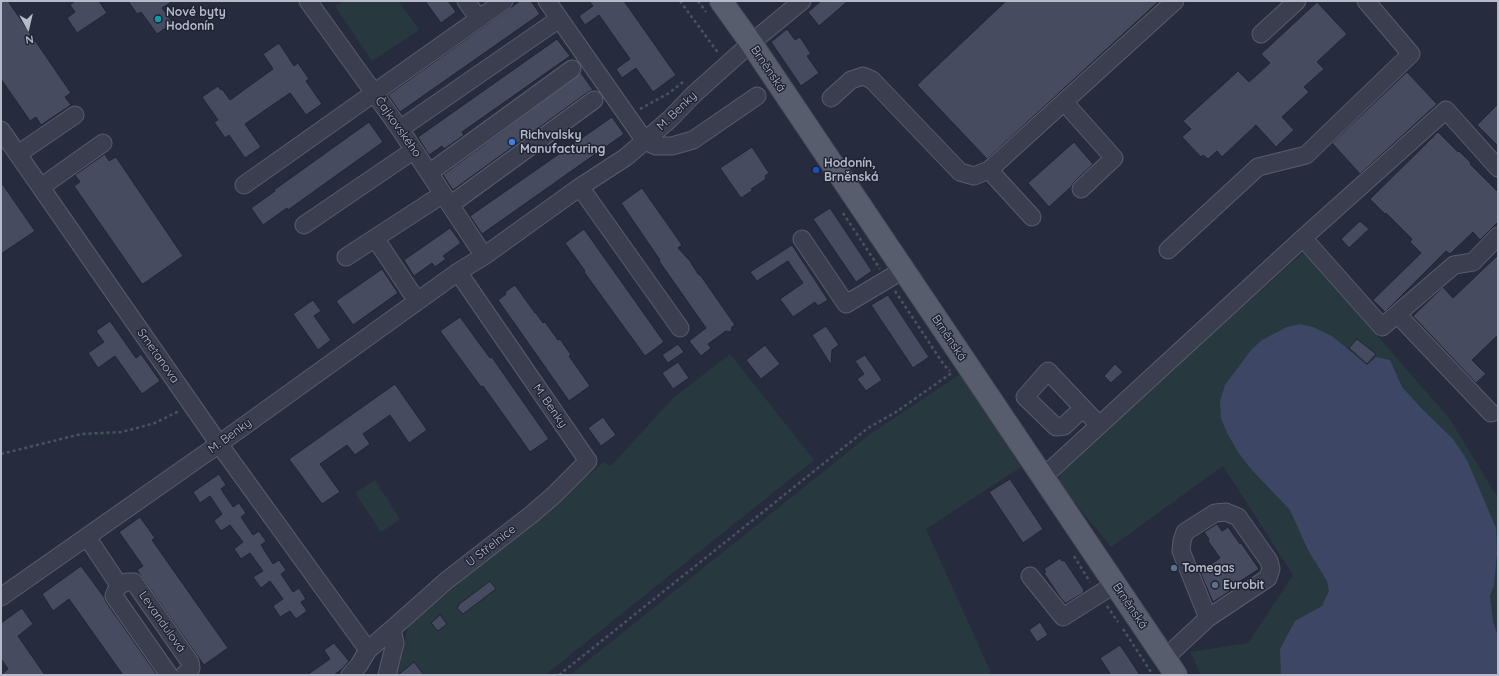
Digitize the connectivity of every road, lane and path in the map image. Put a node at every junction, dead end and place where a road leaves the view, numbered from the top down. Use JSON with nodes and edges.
{"nodes":[{"id":1,"x":308,"y":1,"type":"edge"},
{"id":2,"x":466,"y":1,"type":"edge"},
{"id":3,"x":504,"y":1,"type":"edge"},
{"id":4,"x":547,"y":1,"type":"edge"},
{"id":5,"x":680,"y":1,"type":"edge"},
{"id":6,"x":720,"y":1,"type":"edge"},
{"id":7,"x":802,"y":1,"type":"edge"},
{"id":8,"x":1175,"y":1,"type":"edge"},
{"id":9,"x":1297,"y":1,"type":"edge"},
{"id":10,"x":1366,"y":1,"type":"edge"},
{"id":11,"x":479,"y":19,"type":"junction"},
{"id":12,"x":559,"y":19,"type":"junction"},
{"id":13,"x":1261,"y":34,"type":"dead end"},
{"id":14,"x":750,"y":43,"type":"junction"},
{"id":15,"x":725,"y":49,"type":"dead end"},
{"id":16,"x":719,"y":54,"type":"junction"},
{"id":17,"x":713,"y":59,"type":"dead end"},
{"id":18,"x":572,"y":69,"type":"dead end"},
{"id":19,"x":688,"y":79,"type":"dead end"},
{"id":20,"x":374,"y":93,"type":"junction"},
{"id":21,"x":757,"y":96,"type":"dead end"},
{"id":22,"x":831,"y":98,"type":"dead end"},
{"id":23,"x":594,"y":100,"type":"dead end"},
{"id":24,"x":1064,"y":102,"type":"junction"},
{"id":25,"x":639,"y":109,"type":"dead end"},
{"id":26,"x":75,"y":115,"type":"dead end"},
{"id":27,"x":400,"y":129,"type":"junction"},
{"id":28,"x":1,"y":130,"type":"edge"},
{"id":29,"x":645,"y":141,"type":"junction"},
{"id":30,"x":103,"y":143,"type":"dead end"},
{"id":31,"x":414,"y":150,"type":"junction"},
{"id":32,"x":18,"y":154,"type":"junction"},
{"id":33,"x":1498,"y":168,"type":"edge"},
{"id":34,"x":989,"y":170,"type":"junction"},
{"id":35,"x":429,"y":173,"type":"junction"},
{"id":36,"x":244,"y":185,"type":"dead end"},
{"id":37,"x":41,"y":187,"type":"junction"},
{"id":38,"x":580,"y":187,"type":"junction"},
{"id":39,"x":1081,"y":189,"type":"dead end"},
{"id":40,"x":447,"y":200,"type":"junction"},
{"id":41,"x":1032,"y":217,"type":"dead end"},
{"id":42,"x":304,"y":225,"type":"dead end"},
{"id":43,"x":1498,"y":236,"type":"edge"},
{"id":44,"x":375,"y":238,"type":"junction"},
{"id":45,"x":1303,"y":238,"type":"junction"},
{"id":46,"x":802,"y":239,"type":"dead end"},
{"id":47,"x":1168,"y":250,"type":"dead end"},
{"id":48,"x":484,"y":256,"type":"junction"},
{"id":49,"x":346,"y":257,"type":"dead end"},
{"id":50,"x":903,"y":270,"type":"junction"},
{"id":51,"x":458,"y":272,"type":"junction"},
{"id":52,"x":417,"y":301,"type":"junction"},
{"id":53,"x":1397,"y":314,"type":"junction"},
{"id":54,"x":680,"y":328,"type":"dead end"},
{"id":55,"x":966,"y":363,"type":"junction"},
{"id":56,"x":192,"y":405,"type":"junction"},
{"id":57,"x":1083,"y":408,"type":"dead end"},
{"id":58,"x":1491,"y":413,"type":"dead end"},
{"id":59,"x":1099,"y":425,"type":"junction"},
{"id":60,"x":219,"y":444,"type":"junction"},
{"id":61,"x":1,"y":454,"type":"edge"},
{"id":62,"x":588,"y":461,"type":"joint"},
{"id":63,"x":1042,"y":476,"type":"junction"},
{"id":64,"x":87,"y":537,"type":"junction"},
{"id":65,"x":1030,"y":576,"type":"dead end"},
{"id":66,"x":1115,"y":584,"type":"junction"},
{"id":67,"x":119,"y":585,"type":"junction"},
{"id":68,"x":1,"y":597,"type":"edge"},
{"id":69,"x":1208,"y":618,"type":"junction"},
{"id":70,"x":392,"y":629,"type":"junction"},
{"id":71,"x":368,"y":650,"type":"junction"},
{"id":72,"x":1170,"y":666,"type":"edge"},
{"id":73,"x":169,"y":675,"type":"edge"},
{"id":74,"x":184,"y":675,"type":"edge"},
{"id":75,"x":350,"y":675,"type":"edge"},
{"id":76,"x":387,"y":675,"type":"edge"},
{"id":77,"x":559,"y":675,"type":"edge"}],
"edges":[{"from":1,"to":20,"type":"street","name":"Čajkovského"},
{"from":2,"to":11,"type":"street"},
{"from":3,"to":11,"type":"street"},
{"from":4,"to":12,"type":"street"},
{"from":5,"to":16,"type":"path"},
{"from":6,"to":14,"type":"main road","name":"Brněnská"},
{"from":7,"to":14,"type":"street","name":"M. Benky"},
{"from":8,"to":24,"type":"street"},
{"from":9,"to":13,"type":"street"},
{"from":10,"to":47,"type":"street"},
{"from":11,"to":20,"type":"street"},
{"from":12,"to":27,"type":"street"},
{"from":12,"to":29,"type":"street"},
{"from":14,"to":29,"type":"street","name":"M. Benky"},
{"from":14,"to":50,"type":"main road","name":"Brněnská"},
{"from":15,"to":16,"type":"path"},
{"from":16,"to":17,"type":"path"},
{"from":18,"to":35,"type":"street"},
{"from":19,"to":25,"type":"path"},
{"from":20,"to":27,"type":"street","name":"Čajkovského"},
{"from":20,"to":36,"type":"street"},
{"from":21,"to":29,"type":"street"},
{"from":22,"to":34,"type":"street"},
{"from":23,"to":40,"type":"street"},
{"from":24,"to":34,"type":"street"},
{"from":24,"to":39,"type":"street"},
{"from":26,"to":32,"type":"street"},
{"from":27,"to":31,"type":"street","name":"Čajkovského"},
{"from":28,"to":32,"type":"street","name":"Smetanova"},
{"from":29,"to":38,"type":"street","name":"M. Benky"},
{"from":30,"to":37,"type":"street"},
{"from":31,"to":35,"type":"street","name":"Čajkovského"},
{"from":31,"to":42,"type":"street"},
{"from":32,"to":37,"type":"street","name":"Smetanova"},
{"from":33,"to":45,"type":"street"},
{"from":34,"to":41,"type":"street"},
{"from":35,"to":40,"type":"street","name":"Čajkovského"},
{"from":37,"to":56,"type":"street","name":"Smetanova"},
{"from":38,"to":48,"type":"street","name":"M. Benky"},
{"from":38,"to":54,"type":"street"},
{"from":40,"to":44,"type":"street"},
{"from":40,"to":48,"type":"street","name":"Čajkovského"},
{"from":43,"to":53,"type":"street"},
{"from":44,"to":49,"type":"street"},
{"from":44,"to":52,"type":"street"},
{"from":45,"to":53,"type":"street"},
{"from":45,"to":59,"type":"street"},
{"from":46,"to":50,"type":"street"},
{"from":48,"to":51,"type":"street","name":"M. Benky"},
{"from":50,"to":55,"type":"main road","name":"Brněnská"},
{"from":51,"to":52,"type":"street","name":"M. Benky"},
{"from":51,"to":62,"type":"street","name":"M. Benky"},
{"from":52,"to":60,"type":"street","name":"M. Benky"},
{"from":53,"to":58,"type":"street"},
{"from":55,"to":63,"type":"main road","name":"Brněnská"},
{"from":55,"to":77,"type":"path"},
{"from":56,"to":60,"type":"street","name":"Smetanova"},
{"from":56,"to":61,"type":"path"},
{"from":57,"to":59,"type":"street"},
{"from":59,"to":63,"type":"street"},
{"from":60,"to":64,"type":"street","name":"M. Benky"},
{"from":60,"to":71,"type":"street","name":"Smetanova"},
{"from":62,"to":70,"type":"street","name":"U Střelnice"},
{"from":63,"to":66,"type":"main road","name":"Brněnská"},
{"from":64,"to":67,"type":"street"},
{"from":64,"to":68,"type":"street","name":"M. Benky"},
{"from":65,"to":66,"type":"street"},
{"from":66,"to":72,"type":"main road","name":"Brněnská"},
{"from":67,"to":73,"type":"street","name":"Levandulová"},
{"from":67,"to":74,"type":"street","name":"Levandulová"},
{"from":69,"to":69,"type":"street"},
{"from":69,"to":72,"type":"street"},
{"from":70,"to":71,"type":"street","name":"U Střelnice"},
{"from":70,"to":76,"type":"street"},
{"from":71,"to":75,"type":"street","name":"U Střelnice"}]}
